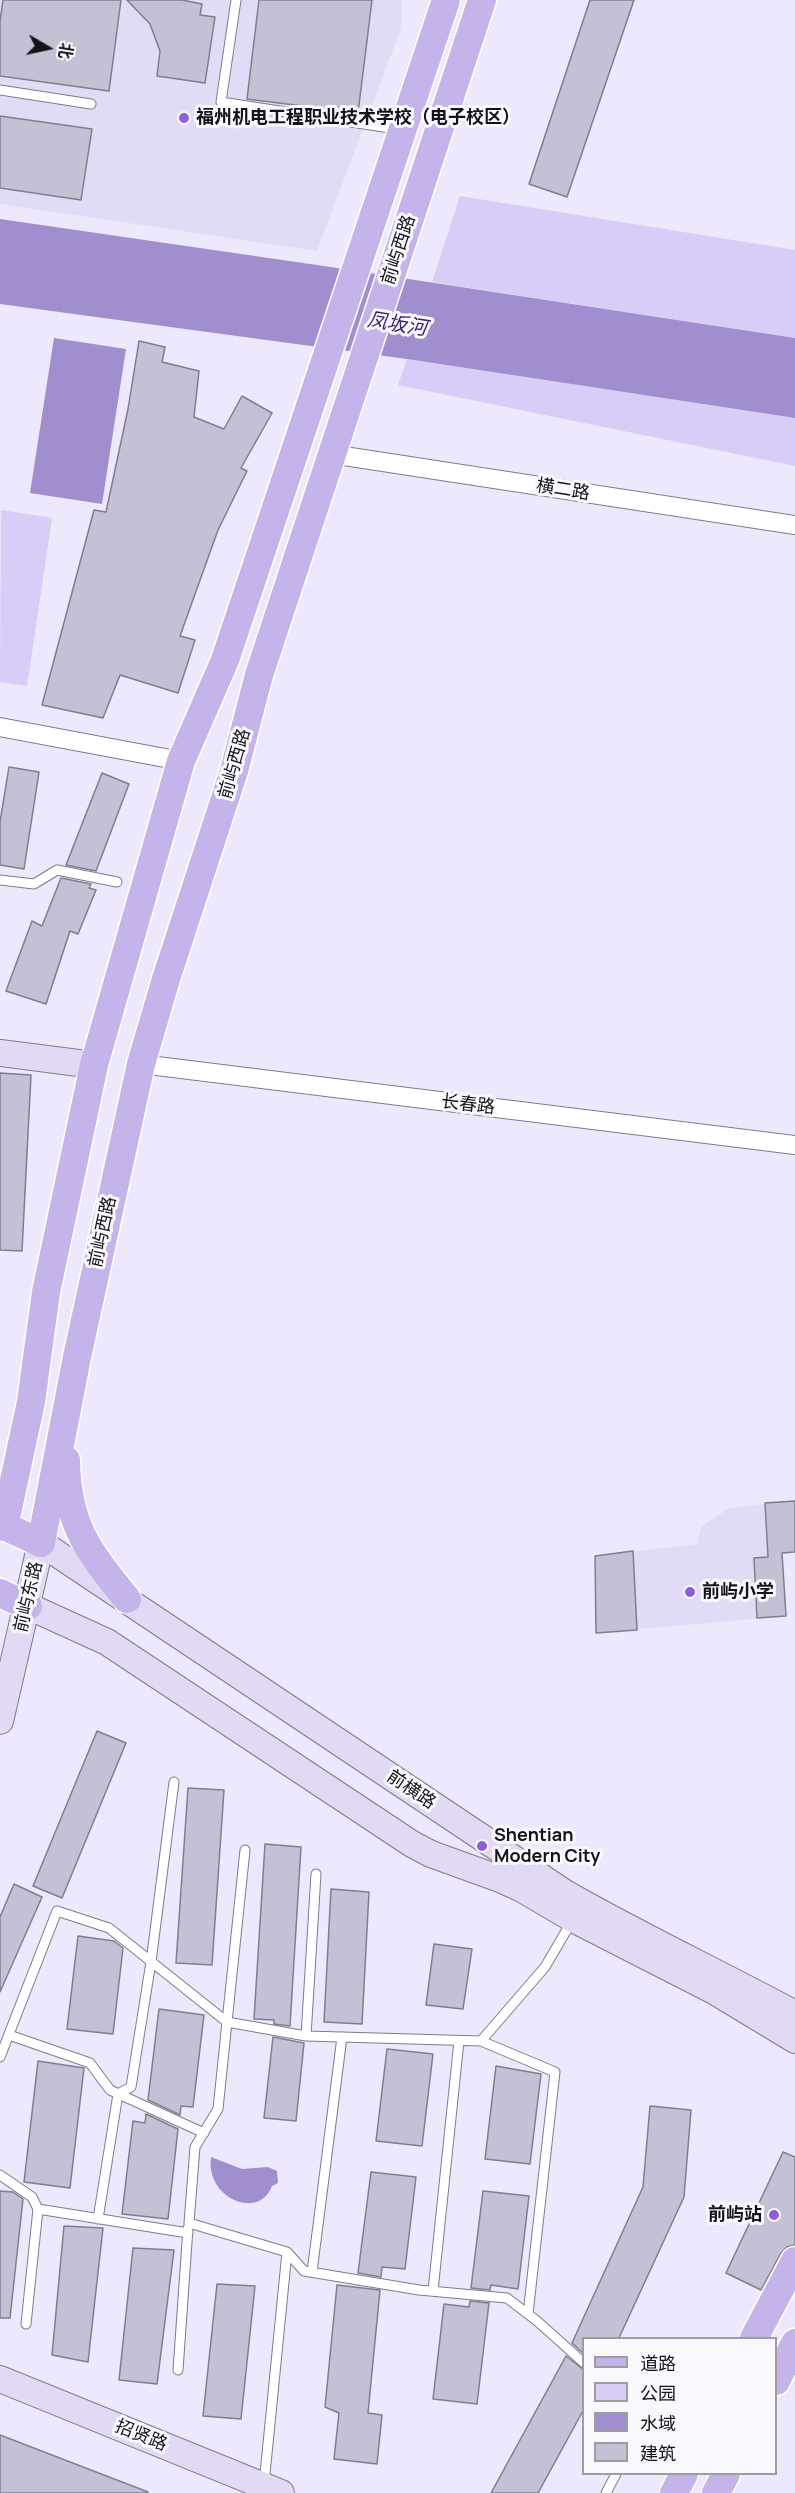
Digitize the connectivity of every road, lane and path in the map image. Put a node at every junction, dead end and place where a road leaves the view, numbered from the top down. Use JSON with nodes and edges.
{"nodes":[{"id":1,"x":236,"y":0,"type":"edge"},
{"id":2,"x":446,"y":0,"type":"edge"},
{"id":3,"x":481,"y":4,"type":"edge"},
{"id":4,"x":0,"y":90,"type":"edge"},
{"id":5,"x":91,"y":104,"type":"dead end"},
{"id":6,"x":390,"y":128,"type":"dead end"},
{"id":7,"x":331,"y":454,"type":"junction"},
{"id":8,"x":795,"y":525,"type":"edge"},
{"id":9,"x":0,"y":727,"type":"edge"},
{"id":10,"x":181,"y":761,"type":"junction"},
{"id":11,"x":0,"y":880,"type":"edge"},
{"id":12,"x":117,"y":882,"type":"dead end"},
{"id":13,"x":0,"y":1053,"type":"edge"},
{"id":14,"x":141,"y":1064,"type":"junction"},
{"id":15,"x":94,"y":1065,"type":"junction"},
{"id":16,"x":795,"y":1145,"type":"edge"},
{"id":17,"x":77,"y":1357,"type":"junction"},
{"id":18,"x":31,"y":1401,"type":"junction"},
{"id":19,"x":0,"y":1446,"type":"edge"},
{"id":20,"x":1,"y":1531,"type":"edge"},
{"id":21,"x":41,"y":1543,"type":"junction"},
{"id":22,"x":0,"y":1593,"type":"edge"},
{"id":23,"x":127,"y":1599,"type":"junction"},
{"id":24,"x":28,"y":1606,"type":"junction"},
{"id":25,"x":0,"y":1721,"type":"edge"},
{"id":26,"x":174,"y":1782,"type":"dead end"},
{"id":27,"x":245,"y":1850,"type":"dead end"},
{"id":28,"x":316,"y":1874,"type":"dead end"},
{"id":29,"x":573,"y":1919,"type":"junction"},
{"id":30,"x":151,"y":1962,"type":"junction"},
{"id":31,"x":795,"y":2014,"type":"edge"},
{"id":32,"x":227,"y":2022,"type":"junction"},
{"id":33,"x":9,"y":2035,"type":"junction"},
{"id":34,"x":306,"y":2036,"type":"junction"},
{"id":35,"x":342,"y":2037,"type":"junction"},
{"id":36,"x":795,"y":2040,"type":"edge"},
{"id":37,"x":459,"y":2041,"type":"junction"},
{"id":38,"x":481,"y":2041,"type":"junction"},
{"id":39,"x":0,"y":2057,"type":"edge"},
{"id":40,"x":118,"y":2094,"type":"junction"},
{"id":41,"x":204,"y":2133,"type":"junction"},
{"id":42,"x":0,"y":2175,"type":"edge"},
{"id":43,"x":38,"y":2210,"type":"junction"},
{"id":44,"x":98,"y":2219,"type":"junction"},
{"id":45,"x":188,"y":2228,"type":"junction"},
{"id":46,"x":286,"y":2252,"type":"junction"},
{"id":47,"x":795,"y":2260,"type":"edge"},
{"id":48,"x":312,"y":2272,"type":"junction"},
{"id":49,"x":433,"y":2291,"type":"junction"},
{"id":50,"x":528,"y":2314,"type":"junction"},
{"id":51,"x":26,"y":2324,"type":"dead end"},
{"id":52,"x":755,"y":2337,"type":"edge"},
{"id":53,"x":795,"y":2343,"type":"edge"},
{"id":54,"x":582,"y":2361,"type":"edge"},
{"id":55,"x":178,"y":2370,"type":"dead end"},
{"id":56,"x":0,"y":2379,"type":"edge"},
{"id":57,"x":777,"y":2380,"type":"edge"},
{"id":58,"x":615,"y":2475,"type":"edge"},
{"id":59,"x":683,"y":2475,"type":"edge"},
{"id":60,"x":725,"y":2475,"type":"edge"},
{"id":61,"x":273,"y":2489,"type":"edge"},
{"id":62,"x":606,"y":2493,"type":"edge"},
{"id":63,"x":674,"y":2493,"type":"edge"},
{"id":64,"x":716,"y":2493,"type":"edge"}],
"edges":[{"from":1,"to":6,"type":"lane"},
{"from":2,"to":10,"type":"main road","name":"前屿西路"},
{"from":3,"to":7,"type":"main road","name":"前屿西路"},
{"from":4,"to":5,"type":"lane"},
{"from":7,"to":8,"type":"street","name":"横二路"},
{"from":7,"to":14,"type":"main road","name":"前屿西路"},
{"from":9,"to":10,"type":"street"},
{"from":10,"to":15,"type":"main road","name":"前屿西路"},
{"from":11,"to":12,"type":"lane"},
{"from":13,"to":15,"type":"main road"},
{"from":14,"to":16,"type":"street","name":"长春路"},
{"from":14,"to":17,"type":"main road","name":"前屿西路"},
{"from":15,"to":18,"type":"main road","name":"前屿西路"},
{"from":17,"to":21,"type":"main road","name":"前屿西路"},
{"from":17,"to":23,"type":"main road"},
{"from":18,"to":19,"type":"main road"},
{"from":18,"to":20,"type":"main road","name":"前屿西路"},
{"from":20,"to":21,"type":"main road"},
{"from":21,"to":23,"type":"main road","name":"前横路"},
{"from":21,"to":24,"type":"main road","name":"前屿东路"},
{"from":22,"to":24,"type":"main road"},
{"from":23,"to":31,"type":"main road","name":"前横路"},
{"from":24,"to":25,"type":"main road","name":"前屿东路"},
{"from":24,"to":29,"type":"main road"},
{"from":26,"to":30,"type":"lane"},
{"from":27,"to":32,"type":"lane"},
{"from":28,"to":34,"type":"lane"},
{"from":29,"to":36,"type":"main road"},
{"from":29,"to":38,"type":"lane"},
{"from":30,"to":32,"type":"lane"},
{"from":30,"to":33,"type":"lane"},
{"from":30,"to":40,"type":"lane"},
{"from":32,"to":34,"type":"lane"},
{"from":32,"to":41,"type":"lane"},
{"from":33,"to":39,"type":"lane"},
{"from":33,"to":40,"type":"lane"},
{"from":34,"to":35,"type":"lane"},
{"from":35,"to":37,"type":"lane"},
{"from":35,"to":48,"type":"lane"},
{"from":37,"to":38,"type":"lane"},
{"from":37,"to":49,"type":"lane"},
{"from":38,"to":50,"type":"lane"},
{"from":40,"to":41,"type":"lane"},
{"from":40,"to":44,"type":"lane"},
{"from":41,"to":45,"type":"lane"},
{"from":42,"to":43,"type":"lane"},
{"from":43,"to":44,"type":"lane"},
{"from":43,"to":51,"type":"lane"},
{"from":44,"to":45,"type":"lane"},
{"from":45,"to":46,"type":"lane"},
{"from":45,"to":55,"type":"lane"},
{"from":46,"to":48,"type":"lane"},
{"from":46,"to":61,"type":"lane"},
{"from":47,"to":52,"type":"main road"},
{"from":48,"to":49,"type":"lane"},
{"from":49,"to":50,"type":"lane"},
{"from":50,"to":54,"type":"lane"},
{"from":53,"to":57,"type":"main road"},
{"from":56,"to":61,"type":"main road","name":"招贤路"},
{"from":58,"to":62,"type":"lane"},
{"from":59,"to":63,"type":"main road"},
{"from":60,"to":64,"type":"main road"}]}
